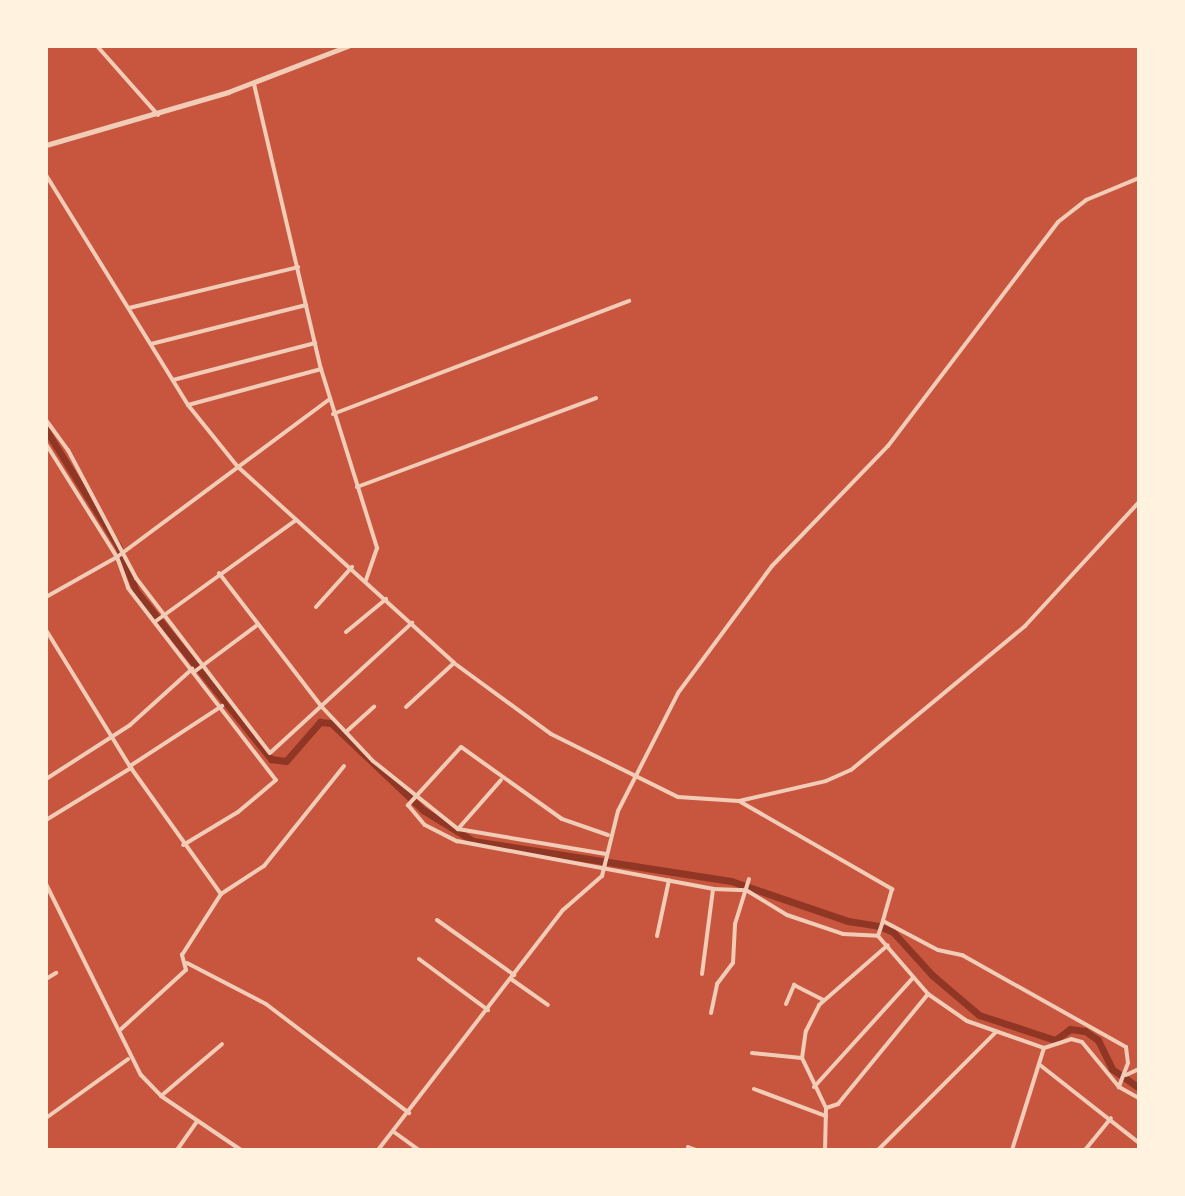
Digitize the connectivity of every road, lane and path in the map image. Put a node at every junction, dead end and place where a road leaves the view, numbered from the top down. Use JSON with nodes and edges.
{"nodes":[{"id":1,"x":97,"y":46,"type":"edge"},
{"id":2,"x":348,"y":46,"type":"edge"},
{"id":3,"x":254,"y":84,"type":"junction"},
{"id":4,"x":158,"y":115,"type":"junction"},
{"id":5,"x":46,"y":145,"type":"edge"},
{"id":6,"x":46,"y":175,"type":"edge"},
{"id":7,"x":1139,"y":178,"type":"edge"},
{"id":8,"x":298,"y":267,"type":"junction"},
{"id":9,"x":629,"y":301,"type":"dead end"},
{"id":10,"x":306,"y":305,"type":"junction"},
{"id":11,"x":128,"y":308,"type":"junction"},
{"id":12,"x":315,"y":343,"type":"junction"},
{"id":13,"x":151,"y":344,"type":"junction"},
{"id":14,"x":321,"y":369,"type":"junction"},
{"id":15,"x":173,"y":380,"type":"junction"},
{"id":16,"x":596,"y":398,"type":"dead end"},
{"id":17,"x":330,"y":399,"type":"junction"},
{"id":18,"x":188,"y":405,"type":"junction"},
{"id":19,"x":333,"y":414,"type":"junction"},
{"id":20,"x":46,"y":420,"type":"edge"},
{"id":21,"x":46,"y":444,"type":"edge"},
{"id":22,"x":237,"y":466,"type":"junction"},
{"id":23,"x":357,"y":487,"type":"junction"},
{"id":24,"x":1139,"y":502,"type":"edge"},
{"id":25,"x":296,"y":520,"type":"junction"},
{"id":26,"x":122,"y":549,"type":"junction"},
{"id":27,"x":117,"y":557,"type":"junction"},
{"id":28,"x":352,"y":567,"type":"junction"},
{"id":29,"x":219,"y":573,"type":"junction"},
{"id":30,"x":366,"y":580,"type":"junction"},
{"id":31,"x":46,"y":597,"type":"edge"},
{"id":32,"x":386,"y":599,"type":"junction"},
{"id":33,"x":316,"y":607,"type":"dead end"},
{"id":34,"x":164,"y":612,"type":"junction"},
{"id":35,"x":155,"y":622,"type":"junction"},
{"id":36,"x":412,"y":623,"type":"junction"},
{"id":37,"x":256,"y":626,"type":"junction"},
{"id":38,"x":46,"y":630,"type":"edge"},
{"id":39,"x":346,"y":632,"type":"dead end"},
{"id":40,"x":454,"y":663,"type":"junction"},
{"id":41,"x":204,"y":665,"type":"junction"},
{"id":42,"x":193,"y":671,"type":"junction"},
{"id":43,"x":222,"y":706,"type":"junction"},
{"id":44,"x":322,"y":707,"type":"junction"},
{"id":45,"x":374,"y":707,"type":"dead end"},
{"id":46,"x":406,"y":707,"type":"dead end"},
{"id":47,"x":346,"y":732,"type":"junction"},
{"id":48,"x":113,"y":738,"type":"junction"},
{"id":49,"x":270,"y":753,"type":"junction"},
{"id":50,"x":260,"y":761,"type":"junction"},
{"id":51,"x":344,"y":766,"type":"dead end"},
{"id":52,"x":131,"y":767,"type":"junction"},
{"id":53,"x":639,"y":774,"type":"junction"},
{"id":54,"x":46,"y":779,"type":"edge"},
{"id":55,"x":501,"y":780,"type":"junction"},
{"id":56,"x":415,"y":794,"type":"junction"},
{"id":57,"x":739,"y":801,"type":"junction"},
{"id":58,"x":46,"y":820,"type":"edge"},
{"id":59,"x":458,"y":829,"type":"junction"},
{"id":60,"x":608,"y":835,"type":"junction"},
{"id":61,"x":183,"y":845,"type":"junction"},
{"id":62,"x":606,"y":854,"type":"junction"},
{"id":63,"x":604,"y":866,"type":"junction"},
{"id":64,"x":749,"y":879,"type":"dead end"},
{"id":65,"x":669,"y":880,"type":"junction"},
{"id":66,"x":46,"y":884,"type":"edge"},
{"id":67,"x":713,"y":889,"type":"junction"},
{"id":68,"x":746,"y":890,"type":"junction"},
{"id":69,"x":221,"y":894,"type":"junction"},
{"id":70,"x":437,"y":920,"type":"dead end"},
{"id":71,"x":883,"y":921,"type":"junction"},
{"id":72,"x":657,"y":936,"type":"dead end"},
{"id":73,"x":878,"y":936,"type":"junction"},
{"id":74,"x":888,"y":945,"type":"junction"},
{"id":75,"x":419,"y":959,"type":"dead end"},
{"id":76,"x":186,"y":961,"type":"junction"},
{"id":77,"x":56,"y":973,"type":"dead end"},
{"id":78,"x":702,"y":974,"type":"dead end"},
{"id":79,"x":513,"y":977,"type":"junction"},
{"id":80,"x":913,"y":978,"type":"junction"},
{"id":81,"x":46,"y":979,"type":"edge"},
{"id":82,"x":928,"y":994,"type":"junction"},
{"id":83,"x":824,"y":1001,"type":"junction"},
{"id":84,"x":786,"y":1004,"type":"dead end"},
{"id":85,"x":548,"y":1005,"type":"dead end"},
{"id":86,"x":488,"y":1010,"type":"junction"},
{"id":87,"x":711,"y":1013,"type":"dead end"},
{"id":88,"x":120,"y":1030,"type":"junction"},
{"id":89,"x":996,"y":1032,"type":"junction"},
{"id":90,"x":222,"y":1044,"type":"dead end"},
{"id":91,"x":1044,"y":1048,"type":"junction"},
{"id":92,"x":752,"y":1053,"type":"dead end"},
{"id":93,"x":129,"y":1058,"type":"junction"},
{"id":94,"x":802,"y":1058,"type":"junction"},
{"id":95,"x":1040,"y":1065,"type":"junction"},
{"id":96,"x":1139,"y":1069,"type":"edge"},
{"id":97,"x":1126,"y":1075,"type":"junction"},
{"id":98,"x":814,"y":1087,"type":"junction"},
{"id":99,"x":1119,"y":1087,"type":"junction"},
{"id":100,"x":754,"y":1089,"type":"dead end"},
{"id":101,"x":161,"y":1096,"type":"junction"},
{"id":102,"x":1139,"y":1098,"type":"edge"},
{"id":103,"x":826,"y":1108,"type":"junction"},
{"id":104,"x":409,"y":1113,"type":"junction"},
{"id":105,"x":826,"y":1116,"type":"junction"},
{"id":106,"x":46,"y":1118,"type":"edge"},
{"id":107,"x":1111,"y":1118,"type":"junction"},
{"id":108,"x":197,"y":1121,"type":"junction"},
{"id":109,"x":394,"y":1132,"type":"junction"},
{"id":110,"x":1139,"y":1143,"type":"edge"},
{"id":111,"x":688,"y":1147,"type":"dead end"},
{"id":112,"x":177,"y":1150,"type":"edge"},
{"id":113,"x":241,"y":1150,"type":"edge"},
{"id":114,"x":378,"y":1150,"type":"edge"},
{"id":115,"x":419,"y":1150,"type":"edge"},
{"id":116,"x":696,"y":1150,"type":"edge"},
{"id":117,"x":825,"y":1150,"type":"edge"},
{"id":118,"x":878,"y":1150,"type":"edge"},
{"id":119,"x":1012,"y":1150,"type":"edge"},
{"id":120,"x":1085,"y":1150,"type":"edge"}],
"edges":[{"from":1,"to":4,"type":"street"},
{"from":2,"to":3,"type":"street"},
{"from":3,"to":4,"type":"street"},
{"from":3,"to":8,"type":"street"},
{"from":4,"to":5,"type":"street"},
{"from":6,"to":11,"type":"street"},
{"from":7,"to":53,"type":"street"},
{"from":8,"to":10,"type":"street"},
{"from":8,"to":11,"type":"street"},
{"from":9,"to":19,"type":"street"},
{"from":10,"to":12,"type":"street"},
{"from":10,"to":13,"type":"street"},
{"from":11,"to":13,"type":"street"},
{"from":12,"to":14,"type":"street"},
{"from":12,"to":15,"type":"street"},
{"from":13,"to":15,"type":"street"},
{"from":14,"to":17,"type":"street"},
{"from":14,"to":18,"type":"street"},
{"from":15,"to":18,"type":"street"},
{"from":16,"to":23,"type":"street"},
{"from":17,"to":19,"type":"street"},
{"from":17,"to":22,"type":"street"},
{"from":18,"to":22,"type":"street"},
{"from":19,"to":23,"type":"street"},
{"from":20,"to":26,"type":"street"},
{"from":21,"to":27,"type":"street"},
{"from":22,"to":25,"type":"street"},
{"from":22,"to":26,"type":"street"},
{"from":23,"to":30,"type":"street"},
{"from":24,"to":57,"type":"street"},
{"from":25,"to":28,"type":"street"},
{"from":25,"to":29,"type":"street"},
{"from":26,"to":27,"type":"street"},
{"from":26,"to":34,"type":"street"},
{"from":27,"to":31,"type":"street"},
{"from":27,"to":35,"type":"street"},
{"from":28,"to":30,"type":"street"},
{"from":28,"to":33,"type":"street"},
{"from":29,"to":34,"type":"street"},
{"from":29,"to":37,"type":"street"},
{"from":30,"to":32,"type":"street"},
{"from":32,"to":36,"type":"street"},
{"from":32,"to":39,"type":"street"},
{"from":34,"to":35,"type":"street"},
{"from":34,"to":41,"type":"street"},
{"from":35,"to":42,"type":"street"},
{"from":36,"to":40,"type":"street"},
{"from":36,"to":44,"type":"street"},
{"from":37,"to":41,"type":"street"},
{"from":37,"to":44,"type":"street"},
{"from":38,"to":48,"type":"street"},
{"from":40,"to":46,"type":"street"},
{"from":40,"to":53,"type":"street"},
{"from":41,"to":42,"type":"street"},
{"from":41,"to":49,"type":"street"},
{"from":42,"to":43,"type":"street"},
{"from":42,"to":48,"type":"street"},
{"from":43,"to":50,"type":"street"},
{"from":43,"to":52,"type":"street"},
{"from":44,"to":47,"type":"street"},
{"from":44,"to":49,"type":"street"},
{"from":45,"to":47,"type":"street"},
{"from":47,"to":56,"type":"street"},
{"from":48,"to":52,"type":"street"},
{"from":48,"to":54,"type":"street"},
{"from":49,"to":50,"type":"street"},
{"from":50,"to":61,"type":"street"},
{"from":51,"to":69,"type":"street"},
{"from":52,"to":58,"type":"street"},
{"from":52,"to":61,"type":"street"},
{"from":53,"to":57,"type":"street"},
{"from":53,"to":60,"type":"street"},
{"from":55,"to":56,"type":"street"},
{"from":55,"to":59,"type":"street"},
{"from":55,"to":60,"type":"street"},
{"from":56,"to":59,"type":"street"},
{"from":56,"to":63,"type":"street"},
{"from":57,"to":71,"type":"street"},
{"from":59,"to":62,"type":"street"},
{"from":60,"to":62,"type":"street"},
{"from":61,"to":69,"type":"street"},
{"from":62,"to":63,"type":"street"},
{"from":63,"to":65,"type":"street"},
{"from":63,"to":79,"type":"street"},
{"from":64,"to":68,"type":"street"},
{"from":65,"to":67,"type":"street"},
{"from":65,"to":72,"type":"street"},
{"from":66,"to":88,"type":"street"},
{"from":67,"to":68,"type":"street"},
{"from":67,"to":78,"type":"street"},
{"from":68,"to":73,"type":"street"},
{"from":68,"to":87,"type":"street"},
{"from":69,"to":76,"type":"street"},
{"from":70,"to":79,"type":"street"},
{"from":71,"to":73,"type":"street"},
{"from":71,"to":97,"type":"street"},
{"from":73,"to":74,"type":"street"},
{"from":74,"to":80,"type":"street"},
{"from":74,"to":83,"type":"street"},
{"from":75,"to":86,"type":"street"},
{"from":76,"to":88,"type":"street"},
{"from":76,"to":104,"type":"street"},
{"from":77,"to":81,"type":"street"},
{"from":79,"to":85,"type":"street"},
{"from":79,"to":86,"type":"street"},
{"from":80,"to":82,"type":"street"},
{"from":80,"to":98,"type":"street"},
{"from":82,"to":89,"type":"street"},
{"from":82,"to":103,"type":"street"},
{"from":83,"to":84,"type":"street"},
{"from":83,"to":94,"type":"street"},
{"from":86,"to":104,"type":"street"},
{"from":88,"to":93,"type":"street"},
{"from":89,"to":91,"type":"street"},
{"from":89,"to":118,"type":"street"},
{"from":90,"to":101,"type":"street"},
{"from":91,"to":95,"type":"street"},
{"from":91,"to":99,"type":"street"},
{"from":92,"to":94,"type":"street"},
{"from":93,"to":101,"type":"street"},
{"from":93,"to":106,"type":"street"},
{"from":94,"to":98,"type":"street"},
{"from":95,"to":107,"type":"street"},
{"from":95,"to":119,"type":"street"},
{"from":96,"to":97,"type":"street"},
{"from":97,"to":99,"type":"street"},
{"from":98,"to":103,"type":"street"},
{"from":99,"to":102,"type":"street"},
{"from":100,"to":105,"type":"street"},
{"from":101,"to":108,"type":"street"},
{"from":103,"to":105,"type":"street"},
{"from":104,"to":109,"type":"street"},
{"from":105,"to":117,"type":"street"},
{"from":107,"to":110,"type":"street"},
{"from":107,"to":120,"type":"street"},
{"from":108,"to":112,"type":"street"},
{"from":108,"to":113,"type":"street"},
{"from":109,"to":114,"type":"street"},
{"from":109,"to":115,"type":"street"},
{"from":111,"to":116,"type":"street"}]}
